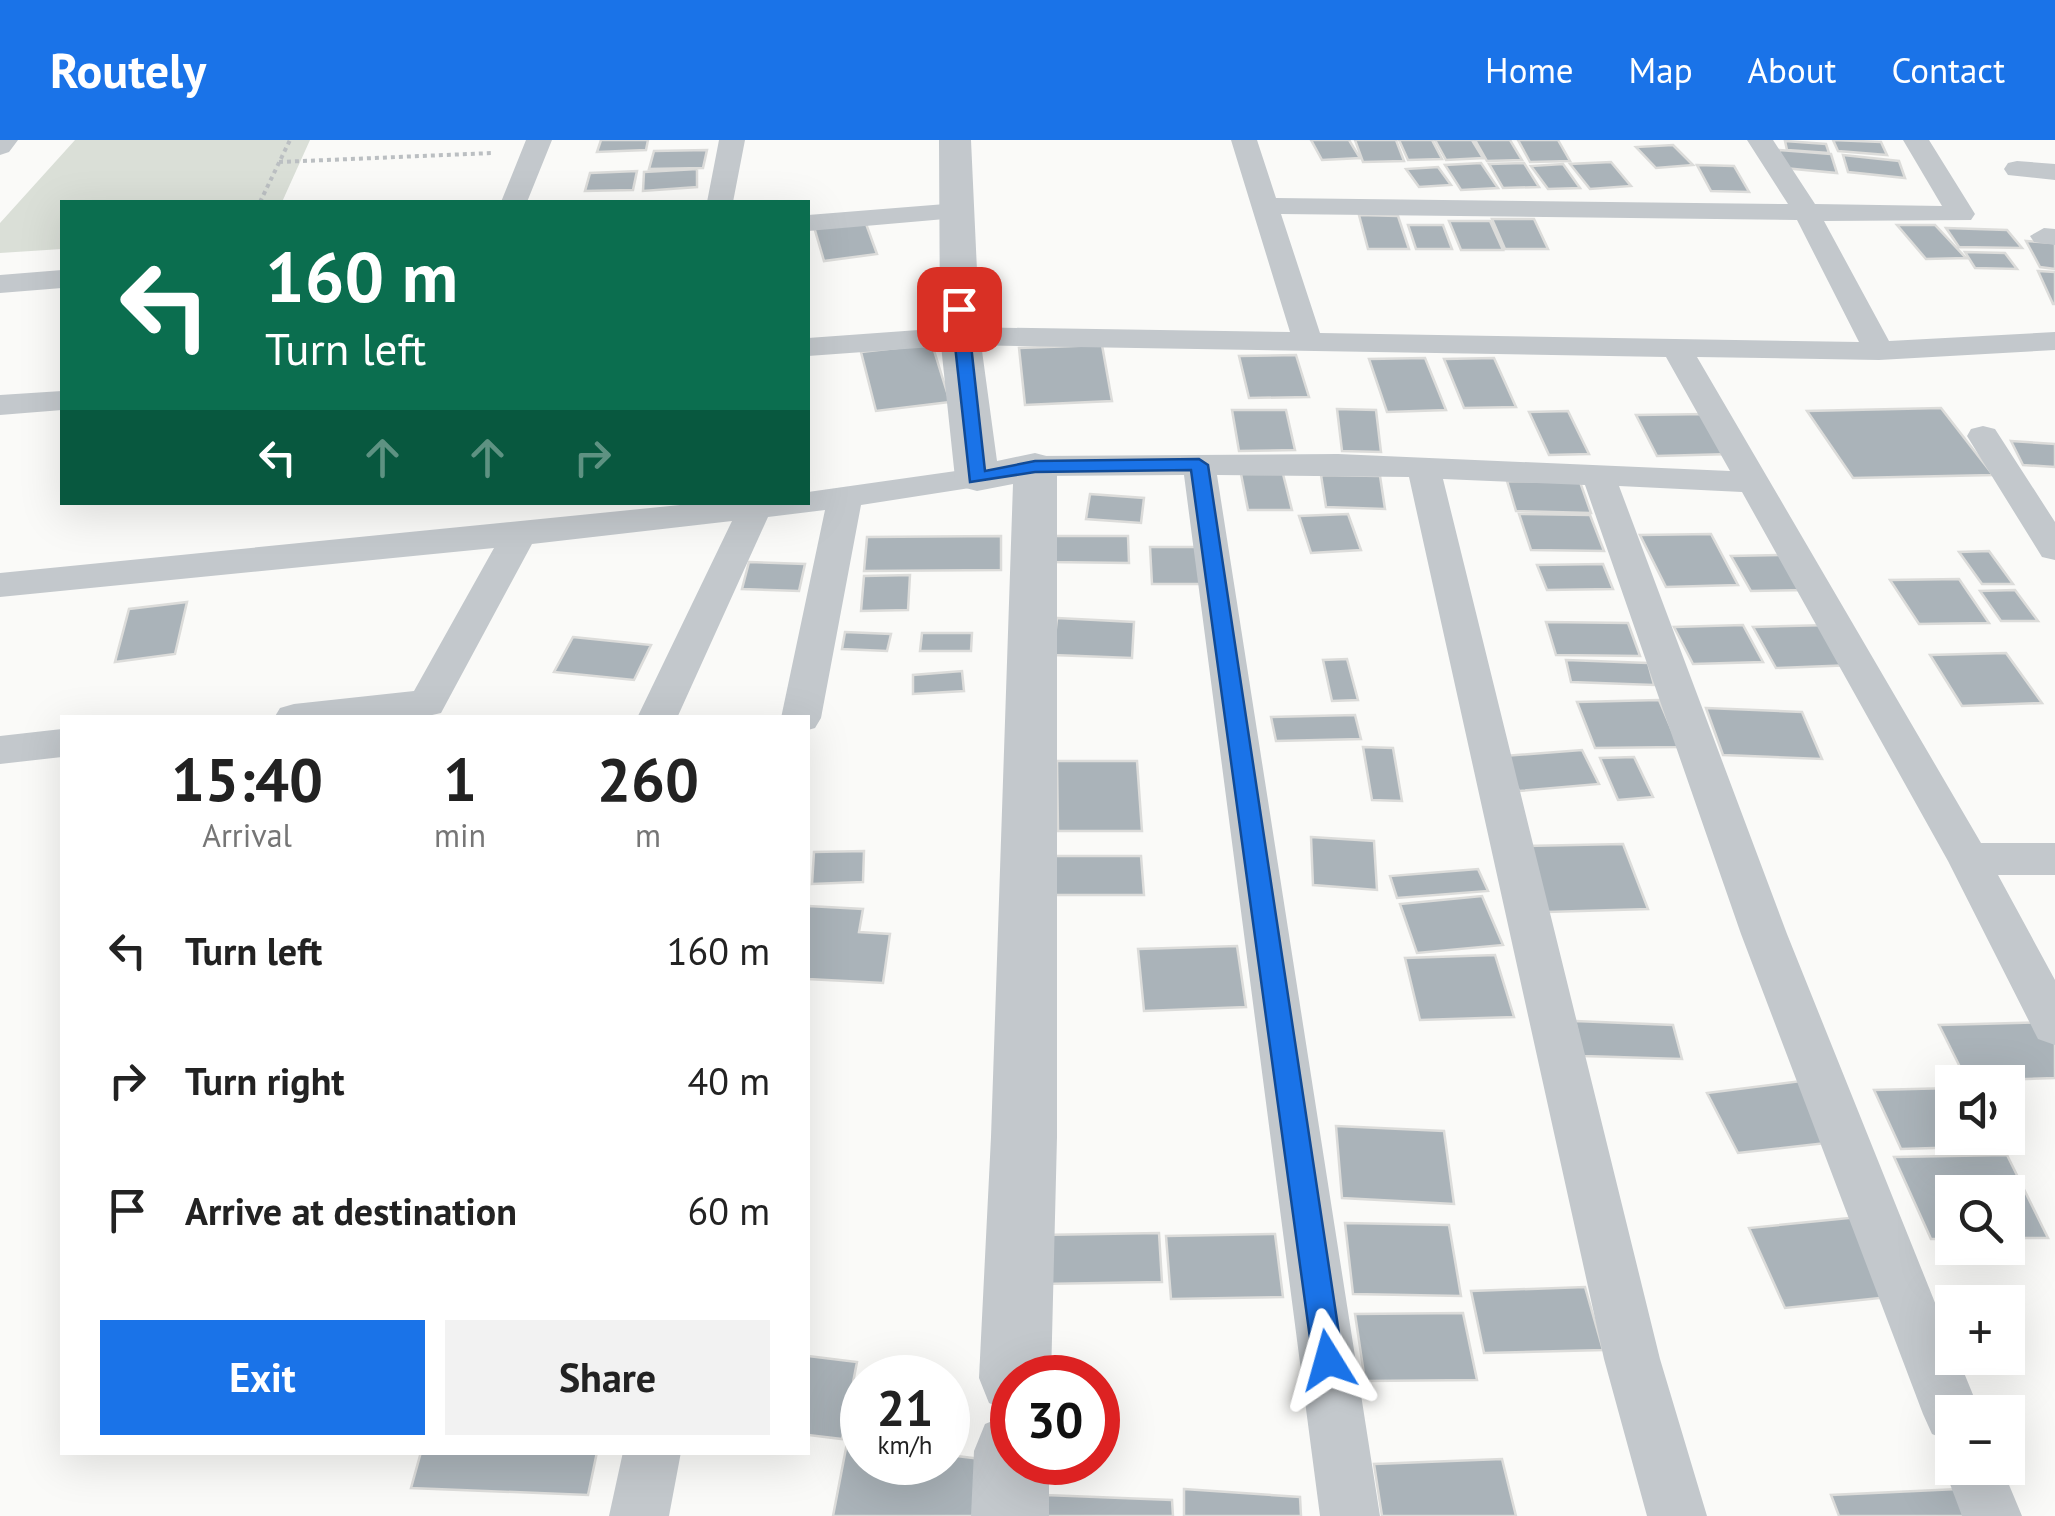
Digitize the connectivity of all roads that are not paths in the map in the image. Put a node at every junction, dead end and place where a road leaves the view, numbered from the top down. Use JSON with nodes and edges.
{"nodes":[{"id":1,"x":5,"y":140,"type":"edge"},
{"id":2,"x":732,"y":140,"type":"edge"},
{"id":3,"x":955,"y":140,"type":"edge"},
{"id":4,"x":1244,"y":140,"type":"edge"},
{"id":5,"x":1760,"y":140,"type":"edge"},
{"id":6,"x":1916,"y":140,"type":"edge"},
{"id":7,"x":537,"y":145,"type":"edge"},
{"id":8,"x":0,"y":147,"type":"edge"},
{"id":9,"x":2017,"y":169,"type":"dead end"},
{"id":10,"x":2055,"y":172,"type":"edge"},
{"id":11,"x":515,"y":200,"type":"edge"},
{"id":12,"x":720,"y":200,"type":"edge"},
{"id":13,"x":1265,"y":206,"type":"junction"},
{"id":14,"x":958,"y":210,"type":"junction"},
{"id":15,"x":1805,"y":210,"type":"junction"},
{"id":16,"x":810,"y":222,"type":"edge"},
{"id":17,"x":60,"y":279,"type":"edge"},
{"id":18,"x":0,"y":284,"type":"edge"},
{"id":19,"x":960,"y":336,"type":"junction"},
{"id":20,"x":1308,"y":341,"type":"junction"},
{"id":21,"x":2055,"y":342,"type":"edge"},
{"id":22,"x":1675,"y":345,"type":"junction"},
{"id":23,"x":810,"y":347,"type":"edge"},
{"id":24,"x":1878,"y":350,"type":"junction"},
{"id":25,"x":60,"y":400,"type":"edge"},
{"id":26,"x":0,"y":405,"type":"edge"},
{"id":27,"x":1984,"y":436,"type":"dead end"},
{"id":28,"x":1199,"y":465,"type":"junction"},
{"id":29,"x":1035,"y":466,"type":"junction"},
{"id":30,"x":1424,"y":468,"type":"junction"},
{"id":31,"x":1599,"y":477,"type":"junction"},
{"id":32,"x":977,"y":478,"type":"junction"},
{"id":33,"x":1753,"y":482,"type":"junction"},
{"id":34,"x":845,"y":499,"type":"junction"},
{"id":35,"x":810,"y":502,"type":"edge"},
{"id":36,"x":768,"y":505,"type":"edge"},
{"id":37,"x":756,"y":506,"type":"junction"},
{"id":38,"x":519,"y":535,"type":"junction"},
{"id":39,"x":2055,"y":549,"type":"edge"},
{"id":40,"x":0,"y":585,"type":"edge"},
{"id":41,"x":423,"y":710,"type":"edge"},
{"id":42,"x":342,"y":715,"type":"edge"},
{"id":43,"x":658,"y":715,"type":"edge"},
{"id":44,"x":802,"y":715,"type":"edge"},
{"id":45,"x":60,"y":744,"type":"edge"},
{"id":46,"x":0,"y":750,"type":"edge"},
{"id":47,"x":1968,"y":859,"type":"junction"},
{"id":48,"x":2055,"y":859,"type":"edge"},
{"id":49,"x":2055,"y":1025,"type":"edge"},
{"id":50,"x":1016,"y":1355,"type":"edge"},
{"id":51,"x":1945,"y":1395,"type":"edge"},
{"id":52,"x":651,"y":1455,"type":"edge"},
{"id":53,"x":1011,"y":1485,"type":"edge"},
{"id":54,"x":1980,"y":1485,"type":"edge"},
{"id":55,"x":639,"y":1516,"type":"edge"},
{"id":56,"x":1010,"y":1516,"type":"edge"},
{"id":57,"x":1350,"y":1516,"type":"edge"},
{"id":58,"x":1677,"y":1516,"type":"edge"},
{"id":59,"x":1992,"y":1516,"type":"edge"}],
"edges":[{"from":1,"to":8,"type":"street"},
{"from":2,"to":12,"type":"street"},
{"from":3,"to":14,"type":"street"},
{"from":4,"to":13,"type":"street"},
{"from":5,"to":15,"type":"street"},
{"from":6,"to":15,"type":"street"},
{"from":7,"to":11,"type":"street"},
{"from":9,"to":10,"type":"street"},
{"from":13,"to":15,"type":"street"},
{"from":13,"to":20,"type":"street"},
{"from":14,"to":16,"type":"street"},
{"from":14,"to":19,"type":"street"},
{"from":15,"to":24,"type":"street"},
{"from":17,"to":18,"type":"street"},
{"from":19,"to":20,"type":"street"},
{"from":19,"to":23,"type":"street"},
{"from":19,"to":32,"type":"street"},
{"from":20,"to":22,"type":"street"},
{"from":21,"to":24,"type":"street"},
{"from":22,"to":24,"type":"street"},
{"from":22,"to":33,"type":"street"},
{"from":25,"to":26,"type":"street"},
{"from":27,"to":39,"type":"street"},
{"from":28,"to":29,"type":"street"},
{"from":28,"to":30,"type":"street"},
{"from":28,"to":57,"type":"street"},
{"from":29,"to":32,"type":"street"},
{"from":29,"to":50,"type":"street"},
{"from":30,"to":31,"type":"street"},
{"from":30,"to":58,"type":"street"},
{"from":31,"to":33,"type":"street"},
{"from":31,"to":51,"type":"street"},
{"from":32,"to":34,"type":"street"},
{"from":33,"to":47,"type":"street"},
{"from":34,"to":35,"type":"street"},
{"from":34,"to":44,"type":"street"},
{"from":36,"to":37,"type":"street"},
{"from":37,"to":38,"type":"street"},
{"from":37,"to":43,"type":"street"},
{"from":38,"to":40,"type":"street"},
{"from":38,"to":41,"type":"street"},
{"from":41,"to":42,"type":"street"},
{"from":45,"to":46,"type":"street"},
{"from":47,"to":48,"type":"street"},
{"from":47,"to":49,"type":"street"},
{"from":52,"to":55,"type":"street"},
{"from":53,"to":56,"type":"street"},
{"from":54,"to":59,"type":"street"}]}
